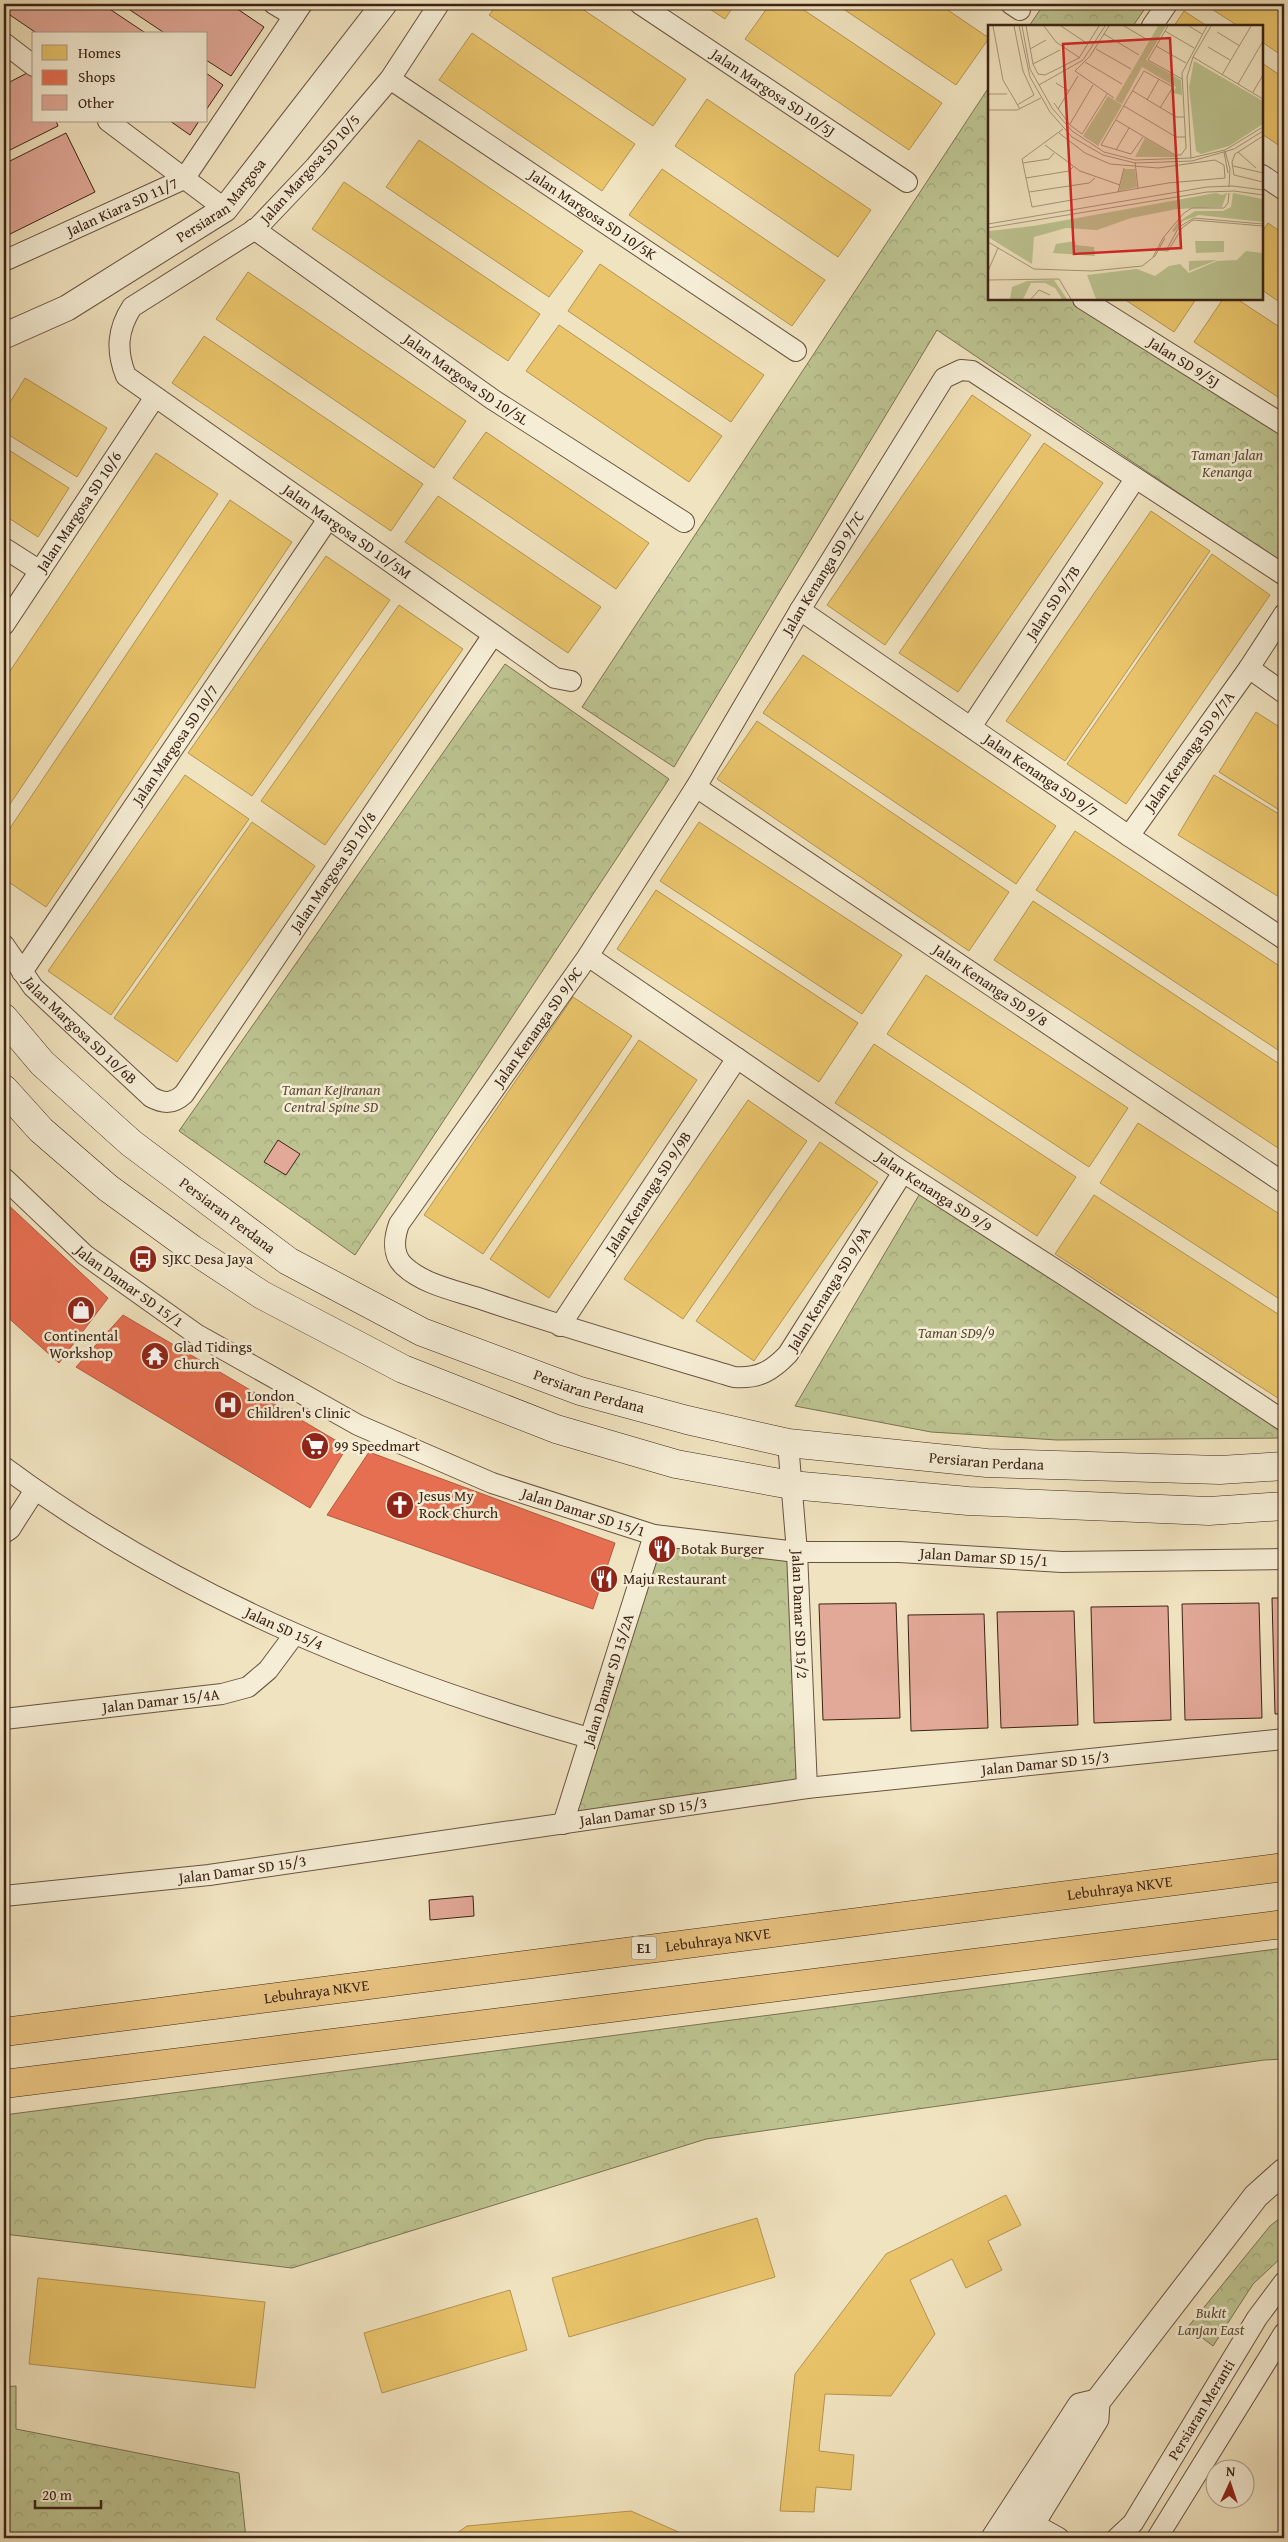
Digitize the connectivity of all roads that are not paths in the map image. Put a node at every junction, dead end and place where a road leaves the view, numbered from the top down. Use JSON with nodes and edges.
{"nodes":[{"id":1,"x":274,"y":4,"type":"edge"},
{"id":2,"x":384,"y":4,"type":"edge"},
{"id":3,"x":439,"y":4,"type":"edge"},
{"id":4,"x":640,"y":4,"type":"edge"},
{"id":5,"x":1167,"y":4,"type":"edge"},
{"id":6,"x":298,"y":10,"type":"edge"},
{"id":7,"x":1153,"y":25,"type":"edge"},
{"id":8,"x":4,"y":43,"type":"edge"},
{"id":9,"x":32,"y":64,"type":"edge"},
{"id":10,"x":390,"y":78,"type":"junction"},
{"id":11,"x":109,"y":122,"type":"edge"},
{"id":12,"x":1263,"y":176,"type":"edge"},
{"id":13,"x":184,"y":178,"type":"junction"},
{"id":14,"x":907,"y":182,"type":"dead end"},
{"id":15,"x":1284,"y":190,"type":"edge"},
{"id":16,"x":225,"y":209,"type":"junction"},
{"id":17,"x":254,"y":229,"type":"junction"},
{"id":18,"x":4,"y":261,"type":"edge"},
{"id":19,"x":1085,"y":300,"type":"edge"},
{"id":20,"x":4,"y":336,"type":"edge"},
{"id":21,"x":796,"y":351,"type":"dead end"},
{"id":22,"x":126,"y":376,"type":"joint"},
{"id":23,"x":155,"y":397,"type":"junction"},
{"id":24,"x":1284,"y":424,"type":"edge"},
{"id":25,"x":1135,"y":479,"type":"junction"},
{"id":26,"x":328,"y":519,"type":"junction"},
{"id":27,"x":684,"y":522,"type":"dead end"},
{"id":28,"x":4,"y":548,"type":"edge"},
{"id":29,"x":40,"y":571,"type":"junction"},
{"id":30,"x":1284,"y":575,"type":"edge"},
{"id":31,"x":800,"y":610,"type":"junction"},
{"id":32,"x":1284,"y":614,"type":"edge"},
{"id":33,"x":4,"y":625,"type":"edge"},
{"id":34,"x":493,"y":635,"type":"junction"},
{"id":35,"x":1249,"y":668,"type":"junction"},
{"id":36,"x":571,"y":681,"type":"dead end"},
{"id":37,"x":1284,"y":693,"type":"edge"},
{"id":38,"x":971,"y":727,"type":"junction"},
{"id":39,"x":696,"y":787,"type":"junction"},
{"id":40,"x":1129,"y":836,"type":"junction"},
{"id":41,"x":1284,"y":939,"type":"edge"},
{"id":42,"x":4,"y":945,"type":"edge"},
{"id":43,"x":588,"y":956,"type":"junction"},
{"id":44,"x":22,"y":972,"type":"junction"},
{"id":45,"x":4,"y":1018,"type":"edge"},
{"id":46,"x":737,"y":1058,"type":"junction"},
{"id":47,"x":4,"y":1089,"type":"edge"},
{"id":48,"x":168,"y":1103,"type":"joint"},
{"id":49,"x":903,"y":1172,"type":"junction"},
{"id":50,"x":4,"y":1178,"type":"edge"},
{"id":51,"x":1284,"y":1183,"type":"edge"},
{"id":52,"x":404,"y":1266,"type":"joint"},
{"id":53,"x":560,"y":1326,"type":"junction"},
{"id":54,"x":422,"y":1332,"type":"junction"},
{"id":55,"x":403,"y":1369,"type":"junction"},
{"id":56,"x":1284,"y":1421,"type":"edge"},
{"id":57,"x":788,"y":1443,"type":"junction"},
{"id":58,"x":1284,"y":1466,"type":"edge"},
{"id":59,"x":4,"y":1467,"type":"edge"},
{"id":60,"x":791,"y":1485,"type":"junction"},
{"id":61,"x":36,"y":1490,"type":"junction"},
{"id":62,"x":1284,"y":1506,"type":"edge"},
{"id":63,"x":4,"y":1533,"type":"edge"},
{"id":64,"x":654,"y":1535,"type":"junction"},
{"id":65,"x":797,"y":1552,"type":"junction"},
{"id":66,"x":1284,"y":1559,"type":"edge"},
{"id":67,"x":294,"y":1635,"type":"junction"},
{"id":68,"x":4,"y":1719,"type":"edge"},
{"id":69,"x":589,"y":1738,"type":"junction"},
{"id":70,"x":1284,"y":1739,"type":"edge"},
{"id":71,"x":807,"y":1788,"type":"junction"},
{"id":72,"x":563,"y":1824,"type":"junction"},
{"id":73,"x":1284,"y":1867,"type":"edge"},
{"id":74,"x":4,"y":1896,"type":"edge"},
{"id":75,"x":1284,"y":1924,"type":"edge"},
{"id":76,"x":4,"y":2032,"type":"edge"},
{"id":77,"x":4,"y":2084,"type":"edge"},
{"id":78,"x":1284,"y":2171,"type":"edge"},
{"id":79,"x":1284,"y":2282,"type":"edge"},
{"id":80,"x":1284,"y":2333,"type":"edge"},
{"id":81,"x":1097,"y":2402,"type":"junction"},
{"id":82,"x":1035,"y":2474,"type":"junction"},
{"id":83,"x":1023,"y":2533,"type":"edge"},
{"id":84,"x":994,"y":2538,"type":"edge"},
{"id":85,"x":1059,"y":2538,"type":"edge"},
{"id":86,"x":1117,"y":2538,"type":"edge"},
{"id":87,"x":1156,"y":2538,"type":"edge"}],
"edges":[{"from":1,"to":6,"type":"street"},
{"from":2,"to":16,"type":"street","name":"Persiaran Margosa"},
{"from":3,"to":10,"type":"street","name":"Jalan Margosa SD 10/5"},
{"from":4,"to":14,"type":"street","name":"Jalan Margosa SD 10/5J"},
{"from":5,"to":7,"type":"street"},
{"from":6,"to":13,"type":"street","name":"Jalan Kiara SD 11/7"},
{"from":8,"to":9,"type":"street"},
{"from":10,"to":17,"type":"street","name":"Jalan Margosa SD 10/5"},
{"from":10,"to":21,"type":"street","name":"Jalan Margosa SD 10/5K"},
{"from":11,"to":13,"type":"street"},
{"from":12,"to":15,"type":"street"},
{"from":13,"to":16,"type":"street"},
{"from":13,"to":18,"type":"street","name":"Jalan Kiara SD 11/7"},
{"from":16,"to":20,"type":"street","name":"Persiaran Margosa"},
{"from":17,"to":22,"type":"street","name":"Jalan Margosa SD 10/5"},
{"from":17,"to":27,"type":"street","name":"Jalan Margosa SD 10/5L"},
{"from":19,"to":24,"type":"street","name":"Jalan SD 9/5J"},
{"from":22,"to":23,"type":"street","name":"Jalan Margosa SD 10/5M"},
{"from":23,"to":26,"type":"street","name":"Jalan Margosa SD 10/5M"},
{"from":23,"to":29,"type":"street","name":"Jalan Margosa SD 10/6"},
{"from":25,"to":30,"type":"street"},
{"from":25,"to":31,"type":"street","name":"Jalan Kenanga SD 9/7C"},
{"from":25,"to":38,"type":"street","name":"Jalan SD 9/7B"},
{"from":26,"to":34,"type":"street","name":"Jalan Margosa SD 10/5M"},
{"from":26,"to":44,"type":"street","name":"Jalan Margosa SD 10/7"},
{"from":28,"to":29,"type":"street"},
{"from":29,"to":33,"type":"street","name":"Jalan Margosa SD 10/6"},
{"from":31,"to":38,"type":"street","name":"Jalan Kenanga SD 9/7"},
{"from":31,"to":39,"type":"street","name":"Jalan Kenanga SD 9/7C"},
{"from":32,"to":35,"type":"street","name":"Jalan Kenanga SD 9/7A"},
{"from":34,"to":36,"type":"street","name":"Jalan Margosa SD 10/5M"},
{"from":34,"to":48,"type":"street","name":"Jalan Margosa SD 10/8"},
{"from":35,"to":37,"type":"street"},
{"from":35,"to":40,"type":"street","name":"Jalan Kenanga SD 9/7A"},
{"from":38,"to":40,"type":"street","name":"Jalan Kenanga SD 9/7"},
{"from":39,"to":43,"type":"street","name":"Jalan Kenanga SD 9/9C"},
{"from":39,"to":51,"type":"street","name":"Jalan Kenanga SD 9/8"},
{"from":40,"to":41,"type":"street","name":"Jalan Kenanga SD 9/7"},
{"from":42,"to":44,"type":"street","name":"Jalan Margosa SD 10/6B"},
{"from":43,"to":46,"type":"street","name":"Jalan Kenanga SD 9/9"},
{"from":43,"to":52,"type":"street","name":"Jalan Kenanga SD 9/9C"},
{"from":44,"to":48,"type":"street","name":"Jalan Margosa SD 10/6B"},
{"from":45,"to":54,"type":"main road","name":"Persiaran Perdana"},
{"from":46,"to":49,"type":"street","name":"Jalan Kenanga SD 9/9"},
{"from":46,"to":53,"type":"street","name":"Jalan Kenanga SD 9/9B"},
{"from":47,"to":55,"type":"main road"},
{"from":49,"to":53,"type":"street","name":"Jalan Kenanga SD 9/9A"},
{"from":49,"to":56,"type":"street","name":"Jalan Kenanga SD 9/9"},
{"from":50,"to":64,"type":"street","name":"Jalan Damar SD 15/1"},
{"from":52,"to":53,"type":"street","name":"Jalan Kenanga SD 9/9A"},
{"from":54,"to":55,"type":"main road"},
{"from":54,"to":57,"type":"main road","name":"Persiaran Perdana"},
{"from":55,"to":60,"type":"main road"},
{"from":57,"to":58,"type":"main road","name":"Persiaran Perdana"},
{"from":57,"to":60,"type":"street","name":"Jalan Damar SD 15/2"},
{"from":59,"to":61,"type":"street","name":"Jalan SD 15/4"},
{"from":60,"to":62,"type":"main road"},
{"from":60,"to":65,"type":"street","name":"Jalan Damar SD 15/2"},
{"from":61,"to":63,"type":"street"},
{"from":61,"to":67,"type":"street","name":"Jalan SD 15/4"},
{"from":64,"to":65,"type":"street","name":"Jalan Damar SD 15/1"},
{"from":64,"to":69,"type":"street","name":"Jalan Damar SD 15/2A"},
{"from":65,"to":66,"type":"street","name":"Jalan Damar SD 15/1"},
{"from":65,"to":71,"type":"street","name":"Jalan Damar SD 15/2"},
{"from":67,"to":68,"type":"street","name":"Jalan Damar 15/4A"},
{"from":67,"to":69,"type":"street","name":"Jalan SD 15/4"},
{"from":69,"to":72,"type":"street","name":"Jalan Damar SD 15/2A"},
{"from":70,"to":71,"type":"street","name":"Jalan Damar SD 15/3"},
{"from":71,"to":72,"type":"street","name":"Jalan Damar SD 15/3"},
{"from":72,"to":74,"type":"street","name":"Jalan Damar SD 15/3"},
{"from":73,"to":76,"type":"highway","name":"Lebuhraya NKVE","number":"E1"},
{"from":75,"to":77,"type":"highway"},
{"from":78,"to":81,"type":"street"},
{"from":79,"to":86,"type":"street","name":"Persiaran Meranti"},
{"from":80,"to":87,"type":"street","name":"Persiaran Meranti"},
{"from":81,"to":82,"type":"street"},
{"from":81,"to":83,"type":"street"},
{"from":82,"to":83,"type":"street"},
{"from":82,"to":84,"type":"street"},
{"from":83,"to":85,"type":"street"}]}
